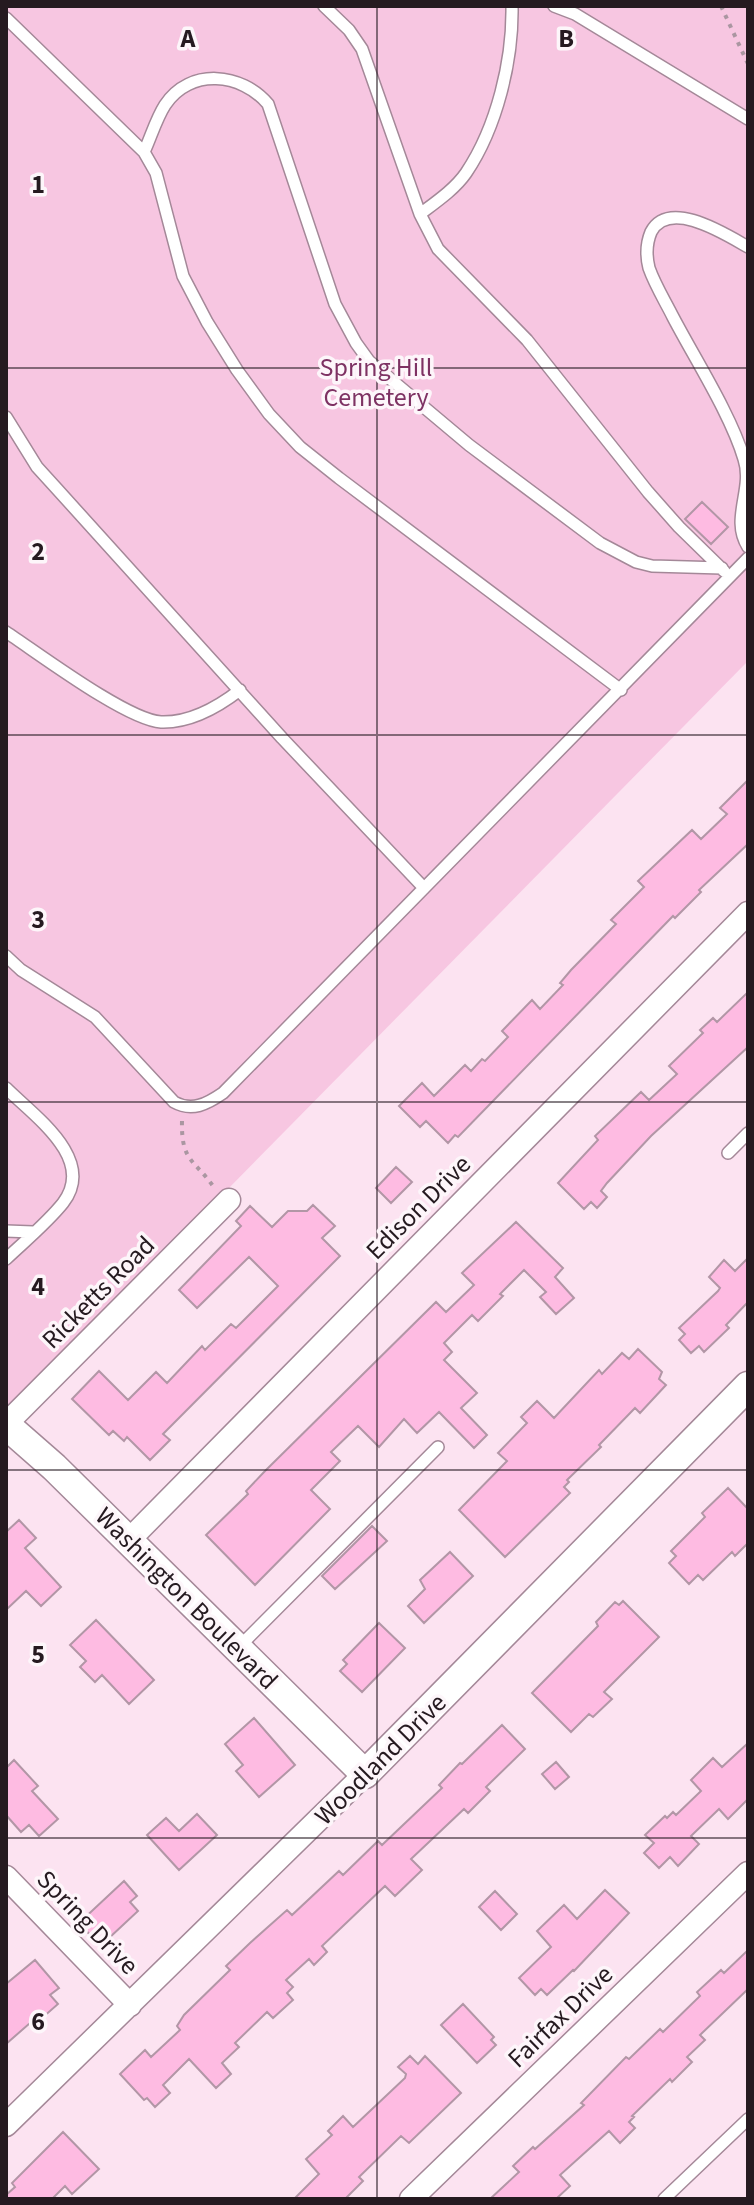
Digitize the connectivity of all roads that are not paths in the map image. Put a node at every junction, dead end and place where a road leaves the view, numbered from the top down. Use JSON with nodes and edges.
{"nodes":[{"id":1,"x":324,"y":6,"type":"edge"},
{"id":2,"x":512,"y":6,"type":"edge"},
{"id":3,"x":554,"y":6,"type":"edge"},
{"id":4,"x":6,"y":18,"type":"edge"},
{"id":5,"x":748,"y":119,"type":"edge"},
{"id":6,"x":144,"y":152,"type":"junction"},
{"id":7,"x":420,"y":214,"type":"junction"},
{"id":8,"x":748,"y":247,"type":"edge"},
{"id":9,"x":6,"y":417,"type":"edge"},
{"id":10,"x":748,"y":547,"type":"edge"},
{"id":11,"x":748,"y":558,"type":"edge"},
{"id":12,"x":726,"y":572,"type":"junction"},
{"id":13,"x":6,"y":632,"type":"edge"},
{"id":14,"x":240,"y":690,"type":"junction"},
{"id":15,"x":621,"y":690,"type":"junction"},
{"id":16,"x":424,"y":888,"type":"junction"},
{"id":17,"x":748,"y":913,"type":"edge"},
{"id":18,"x":6,"y":956,"type":"edge"},
{"id":19,"x":6,"y":1088,"type":"edge"},
{"id":20,"x":748,"y":1133,"type":"edge"},
{"id":21,"x":728,"y":1153,"type":"dead end"},
{"id":22,"x":225,"y":1204,"type":"road end"},
{"id":23,"x":6,"y":1231,"type":"edge"},
{"id":24,"x":34,"y":1232,"type":"junction"},
{"id":25,"x":6,"y":1259,"type":"edge"},
{"id":26,"x":748,"y":1386,"type":"edge"},
{"id":27,"x":6,"y":1425,"type":"edge"},
{"id":28,"x":438,"y":1447,"type":"dead end"},
{"id":29,"x":129,"y":1540,"type":"junction"},
{"id":30,"x":238,"y":1649,"type":"junction"},
{"id":31,"x":365,"y":1774,"type":"junction"},
{"id":32,"x":748,"y":1873,"type":"edge"},
{"id":33,"x":6,"y":1877,"type":"edge"},
{"id":34,"x":130,"y":2005,"type":"junction"},
{"id":35,"x":748,"y":2119,"type":"edge"},
{"id":36,"x":6,"y":2125,"type":"edge"},
{"id":37,"x":411,"y":2199,"type":"edge"},
{"id":38,"x":664,"y":2199,"type":"edge"}],
"edges":[{"from":1,"to":7,"type":"lane"},
{"from":2,"to":7,"type":"lane"},
{"from":3,"to":5,"type":"lane"},
{"from":4,"to":6,"type":"lane"},
{"from":6,"to":12,"type":"lane"},
{"from":6,"to":15,"type":"lane"},
{"from":7,"to":12,"type":"lane"},
{"from":8,"to":10,"type":"lane"},
{"from":9,"to":14,"type":"lane"},
{"from":11,"to":12,"type":"lane"},
{"from":12,"to":15,"type":"lane"},
{"from":13,"to":14,"type":"lane"},
{"from":14,"to":16,"type":"lane"},
{"from":15,"to":16,"type":"lane"},
{"from":16,"to":18,"type":"lane"},
{"from":17,"to":29,"type":"street","name":"Edison Drive"},
{"from":19,"to":24,"type":"lane"},
{"from":20,"to":21,"type":"lane"},
{"from":22,"to":27,"type":"street","name":"Ricketts Road"},
{"from":23,"to":24,"type":"lane"},
{"from":24,"to":25,"type":"lane"},
{"from":26,"to":31,"type":"street","name":"Woodland Drive"},
{"from":27,"to":29,"type":"street","name":"Washington Boulevard"},
{"from":28,"to":30,"type":"lane"},
{"from":29,"to":30,"type":"street","name":"Washington Boulevard"},
{"from":30,"to":31,"type":"street","name":"Washington Boulevard"},
{"from":31,"to":34,"type":"street","name":"Woodland Drive"},
{"from":32,"to":37,"type":"street","name":"Fairfax Drive"},
{"from":33,"to":34,"type":"street","name":"Spring Drive"},
{"from":34,"to":36,"type":"street","name":"Woodland Drive"},
{"from":35,"to":38,"type":"lane"}]}
